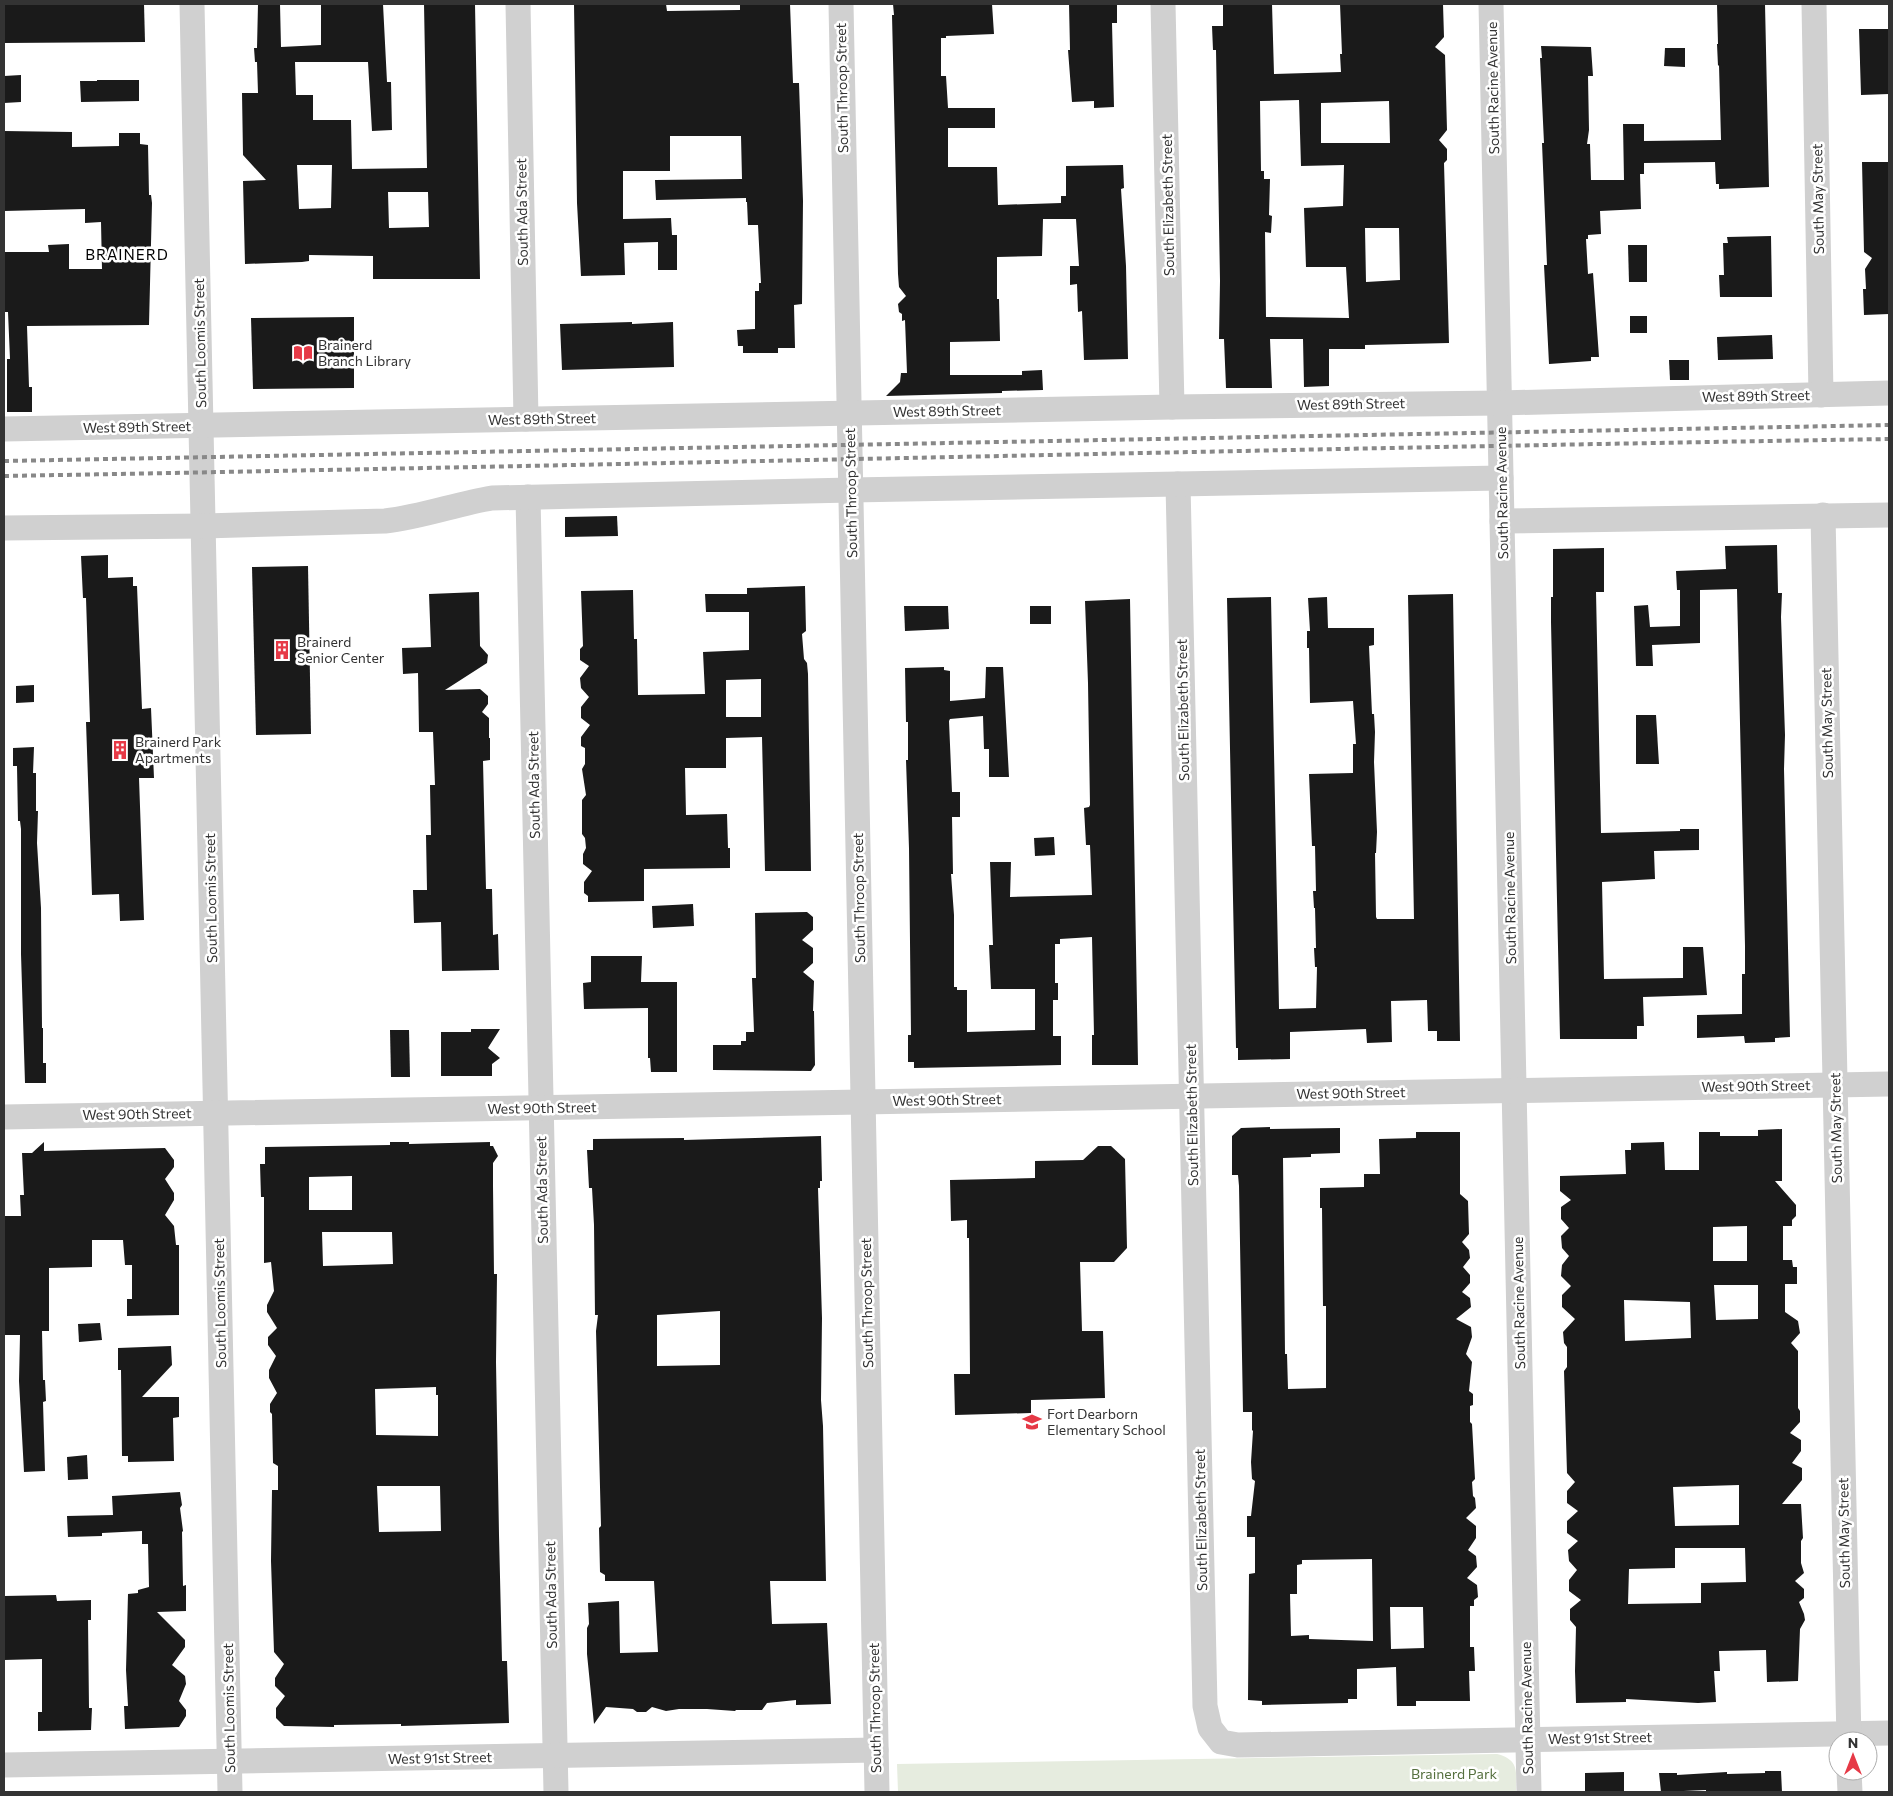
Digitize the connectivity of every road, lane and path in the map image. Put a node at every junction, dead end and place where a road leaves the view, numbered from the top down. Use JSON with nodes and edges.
{"nodes":[{"id":1,"x":192,"y":4,"type":"edge"},
{"id":2,"x":518,"y":4,"type":"edge"},
{"id":3,"x":841,"y":4,"type":"edge"},
{"id":4,"x":1163,"y":4,"type":"edge"},
{"id":5,"x":1491,"y":4,"type":"edge"},
{"id":6,"x":1814,"y":4,"type":"edge"},
{"id":7,"x":1889,"y":393,"type":"edge"},
{"id":8,"x":1821,"y":394,"type":"junction"},
{"id":9,"x":1500,"y":403,"type":"junction"},
{"id":10,"x":1172,"y":407,"type":"junction"},
{"id":11,"x":849,"y":413,"type":"junction"},
{"id":12,"x":526,"y":420,"type":"junction"},
{"id":13,"x":202,"y":426,"type":"junction"},
{"id":14,"x":4,"y":429,"type":"edge"},
{"id":15,"x":1501,"y":478,"type":"junction"},
{"id":16,"x":1178,"y":484,"type":"junction"},
{"id":17,"x":851,"y":490,"type":"junction"},
{"id":18,"x":528,"y":497,"type":"junction"},
{"id":19,"x":1823,"y":515,"type":"junction"},
{"id":20,"x":1889,"y":515,"type":"edge"},
{"id":21,"x":1502,"y":521,"type":"junction"},
{"id":22,"x":204,"y":526,"type":"junction"},
{"id":23,"x":4,"y":528,"type":"edge"},
{"id":24,"x":1889,"y":1084,"type":"edge"},
{"id":25,"x":1835,"y":1085,"type":"junction"},
{"id":26,"x":1514,"y":1090,"type":"junction"},
{"id":27,"x":1191,"y":1096,"type":"junction"},
{"id":28,"x":863,"y":1102,"type":"junction"},
{"id":29,"x":540,"y":1108,"type":"junction"},
{"id":30,"x":216,"y":1113,"type":"junction"},
{"id":31,"x":4,"y":1117,"type":"edge"},
{"id":32,"x":1849,"y":1731,"type":"edge"},
{"id":33,"x":1828,"y":1737,"type":"edge"},
{"id":34,"x":1528,"y":1739,"type":"junction"},
{"id":35,"x":1221,"y":1742,"type":"joint"},
{"id":36,"x":876,"y":1750,"type":"junction"},
{"id":37,"x":555,"y":1756,"type":"junction"},
{"id":38,"x":230,"y":1761,"type":"junction"},
{"id":39,"x":4,"y":1765,"type":"edge"},
{"id":40,"x":230,"y":1792,"type":"edge"},
{"id":41,"x":556,"y":1792,"type":"edge"},
{"id":42,"x":877,"y":1792,"type":"edge"},
{"id":43,"x":1529,"y":1792,"type":"edge"}],
"edges":[{"from":1,"to":13,"type":"street","name":"South Loomis Street"},
{"from":2,"to":12,"type":"street","name":"South Ada Street"},
{"from":3,"to":11,"type":"street","name":"South Throop Street"},
{"from":4,"to":10,"type":"street","name":"South Elizabeth Street"},
{"from":5,"to":9,"type":"street","name":"South Racine Avenue"},
{"from":6,"to":8,"type":"street","name":"South May Street"},
{"from":7,"to":8,"type":"street","name":"West 89th Street"},
{"from":8,"to":9,"type":"street","name":"West 89th Street"},
{"from":9,"to":10,"type":"street","name":"West 89th Street"},
{"from":9,"to":15,"type":"street","name":"South Racine Avenue"},
{"from":10,"to":11,"type":"street","name":"West 89th Street"},
{"from":11,"to":12,"type":"street","name":"West 89th Street"},
{"from":11,"to":17,"type":"street","name":"South Throop Street"},
{"from":12,"to":13,"type":"street","name":"West 89th Street"},
{"from":13,"to":14,"type":"street","name":"West 89th Street"},
{"from":13,"to":22,"type":"street","name":"South Loomis Street"},
{"from":15,"to":16,"type":"street"},
{"from":15,"to":21,"type":"street","name":"South Racine Avenue"},
{"from":16,"to":17,"type":"street"},
{"from":16,"to":27,"type":"street","name":"South Elizabeth Street"},
{"from":17,"to":18,"type":"street"},
{"from":17,"to":28,"type":"street","name":"South Throop Street"},
{"from":18,"to":22,"type":"street"},
{"from":18,"to":29,"type":"street","name":"South Ada Street"},
{"from":19,"to":20,"type":"street"},
{"from":19,"to":21,"type":"street"},
{"from":19,"to":25,"type":"street","name":"South May Street"},
{"from":21,"to":26,"type":"street","name":"South Racine Avenue"},
{"from":22,"to":23,"type":"street"},
{"from":22,"to":30,"type":"street","name":"South Loomis Street"},
{"from":24,"to":25,"type":"street","name":"West 90th Street"},
{"from":25,"to":26,"type":"street","name":"West 90th Street"},
{"from":25,"to":32,"type":"street","name":"South May Street"},
{"from":26,"to":27,"type":"street","name":"West 90th Street"},
{"from":26,"to":34,"type":"street","name":"South Racine Avenue"},
{"from":27,"to":28,"type":"street","name":"West 90th Street"},
{"from":27,"to":35,"type":"street","name":"South Elizabeth Street"},
{"from":28,"to":29,"type":"street","name":"West 90th Street"},
{"from":28,"to":36,"type":"street","name":"South Throop Street"},
{"from":29,"to":30,"type":"street","name":"West 90th Street"},
{"from":29,"to":37,"type":"street","name":"South Ada Street"},
{"from":30,"to":31,"type":"street","name":"West 90th Street"},
{"from":30,"to":38,"type":"street","name":"South Loomis Street"},
{"from":33,"to":34,"type":"street","name":"West 91st Street"},
{"from":34,"to":35,"type":"street","name":"West 91st Street"},
{"from":34,"to":43,"type":"street","name":"South Racine Avenue"},
{"from":36,"to":37,"type":"street","name":"West 91st Street"},
{"from":36,"to":42,"type":"street","name":"South Throop Street"},
{"from":37,"to":38,"type":"street","name":"West 91st Street"},
{"from":37,"to":41,"type":"street","name":"South Ada Street"},
{"from":38,"to":39,"type":"street","name":"West 91st Street"},
{"from":38,"to":40,"type":"street","name":"South Loomis Street"}]}
